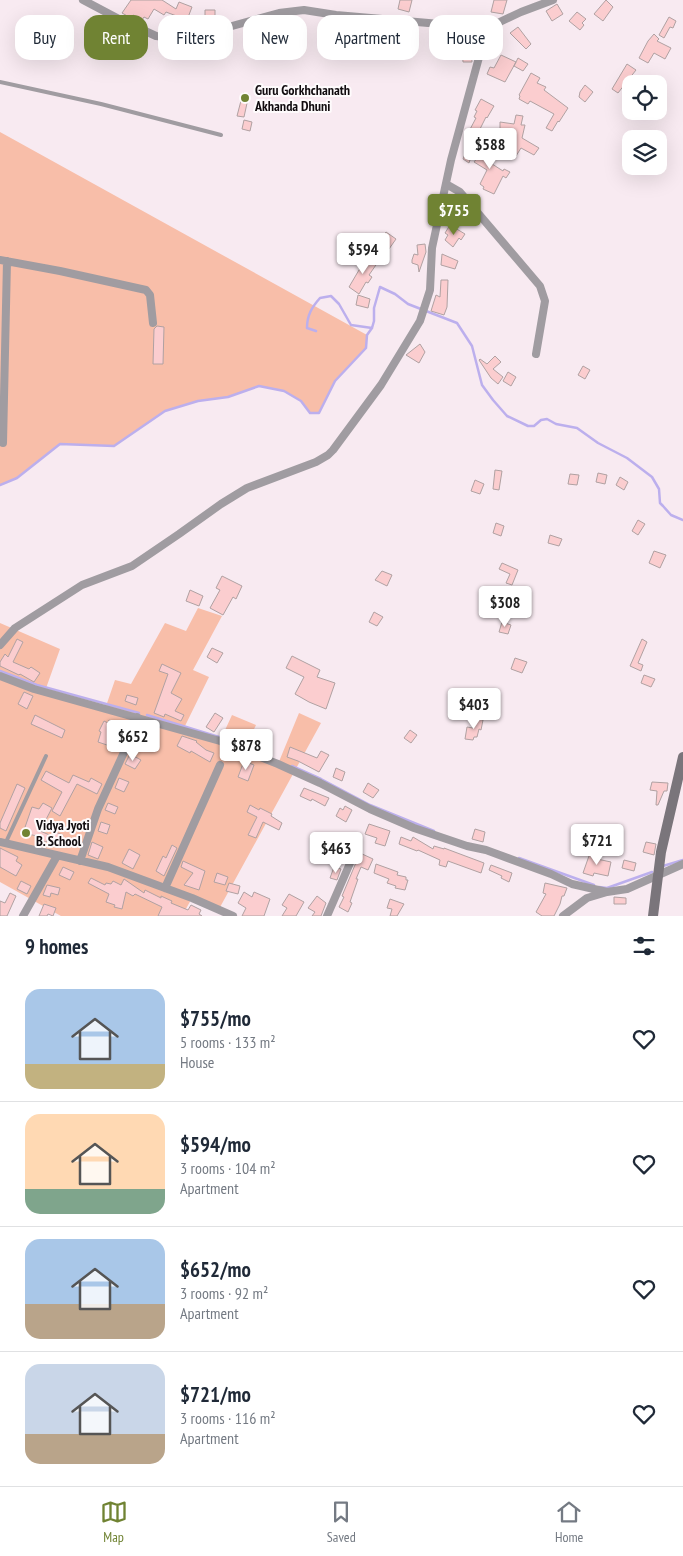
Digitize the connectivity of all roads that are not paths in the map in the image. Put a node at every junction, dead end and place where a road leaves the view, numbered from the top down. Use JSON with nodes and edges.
{"nodes":[{"id":1,"x":83,"y":0,"type":"edge"},
{"id":2,"x":554,"y":0,"type":"edge"},
{"id":3,"x":503,"y":20,"type":"edge"},
{"id":4,"x":429,"y":23,"type":"edge"},
{"id":5,"x":479,"y":60,"type":"edge"},
{"id":6,"x":0,"y":82,"type":"edge"},
{"id":7,"x":221,"y":136,"type":"dead end"},
{"id":8,"x":446,"y":184,"type":"junction"},
{"id":9,"x":3,"y":260,"type":"edge"},
{"id":10,"x":153,"y":323,"type":"dead end"},
{"id":11,"x":536,"y":354,"type":"dead end"},
{"id":12,"x":3,"y":443,"type":"dead end"},
{"id":13,"x":0,"y":644,"type":"edge"},
{"id":14,"x":0,"y":676,"type":"edge"},
{"id":15,"x":137,"y":717,"type":"junction"},
{"id":16,"x":46,"y":756,"type":"dead end"},
{"id":17,"x":683,"y":757,"type":"edge"},
{"id":18,"x":220,"y":765,"type":"dead end"},
{"id":19,"x":3,"y":843,"type":"edge"},
{"id":20,"x":354,"y":854,"type":"dead end"},
{"id":21,"x":57,"y":856,"type":"junction"},
{"id":22,"x":80,"y":861,"type":"junction"},
{"id":23,"x":683,"y":864,"type":"edge"},
{"id":24,"x":657,"y":875,"type":"junction"},
{"id":25,"x":165,"y":888,"type":"junction"},
{"id":26,"x":607,"y":892,"type":"junction"},
{"id":27,"x":23,"y":916,"type":"edge"},
{"id":28,"x":232,"y":916,"type":"edge"},
{"id":29,"x":327,"y":916,"type":"edge"},
{"id":30,"x":563,"y":916,"type":"edge"},
{"id":31,"x":653,"y":916,"type":"edge"}],
"edges":[{"from":1,"to":4,"type":"street"},
{"from":2,"to":3,"type":"street"},
{"from":5,"to":8,"type":"street"},
{"from":6,"to":7,"type":"lane"},
{"from":8,"to":11,"type":"street"},
{"from":8,"to":13,"type":"street"},
{"from":9,"to":10,"type":"street"},
{"from":9,"to":12,"type":"street"},
{"from":14,"to":15,"type":"street"},
{"from":15,"to":22,"type":"street"},
{"from":15,"to":26,"type":"street"},
{"from":16,"to":19,"type":"lane"},
{"from":17,"to":24,"type":"street"},
{"from":18,"to":25,"type":"street"},
{"from":19,"to":21,"type":"street"},
{"from":20,"to":29,"type":"street"},
{"from":21,"to":22,"type":"street"},
{"from":21,"to":27,"type":"street"},
{"from":22,"to":25,"type":"street"},
{"from":23,"to":24,"type":"street"},
{"from":24,"to":26,"type":"street"},
{"from":24,"to":31,"type":"street"},
{"from":25,"to":28,"type":"street"},
{"from":26,"to":30,"type":"street"}]}
